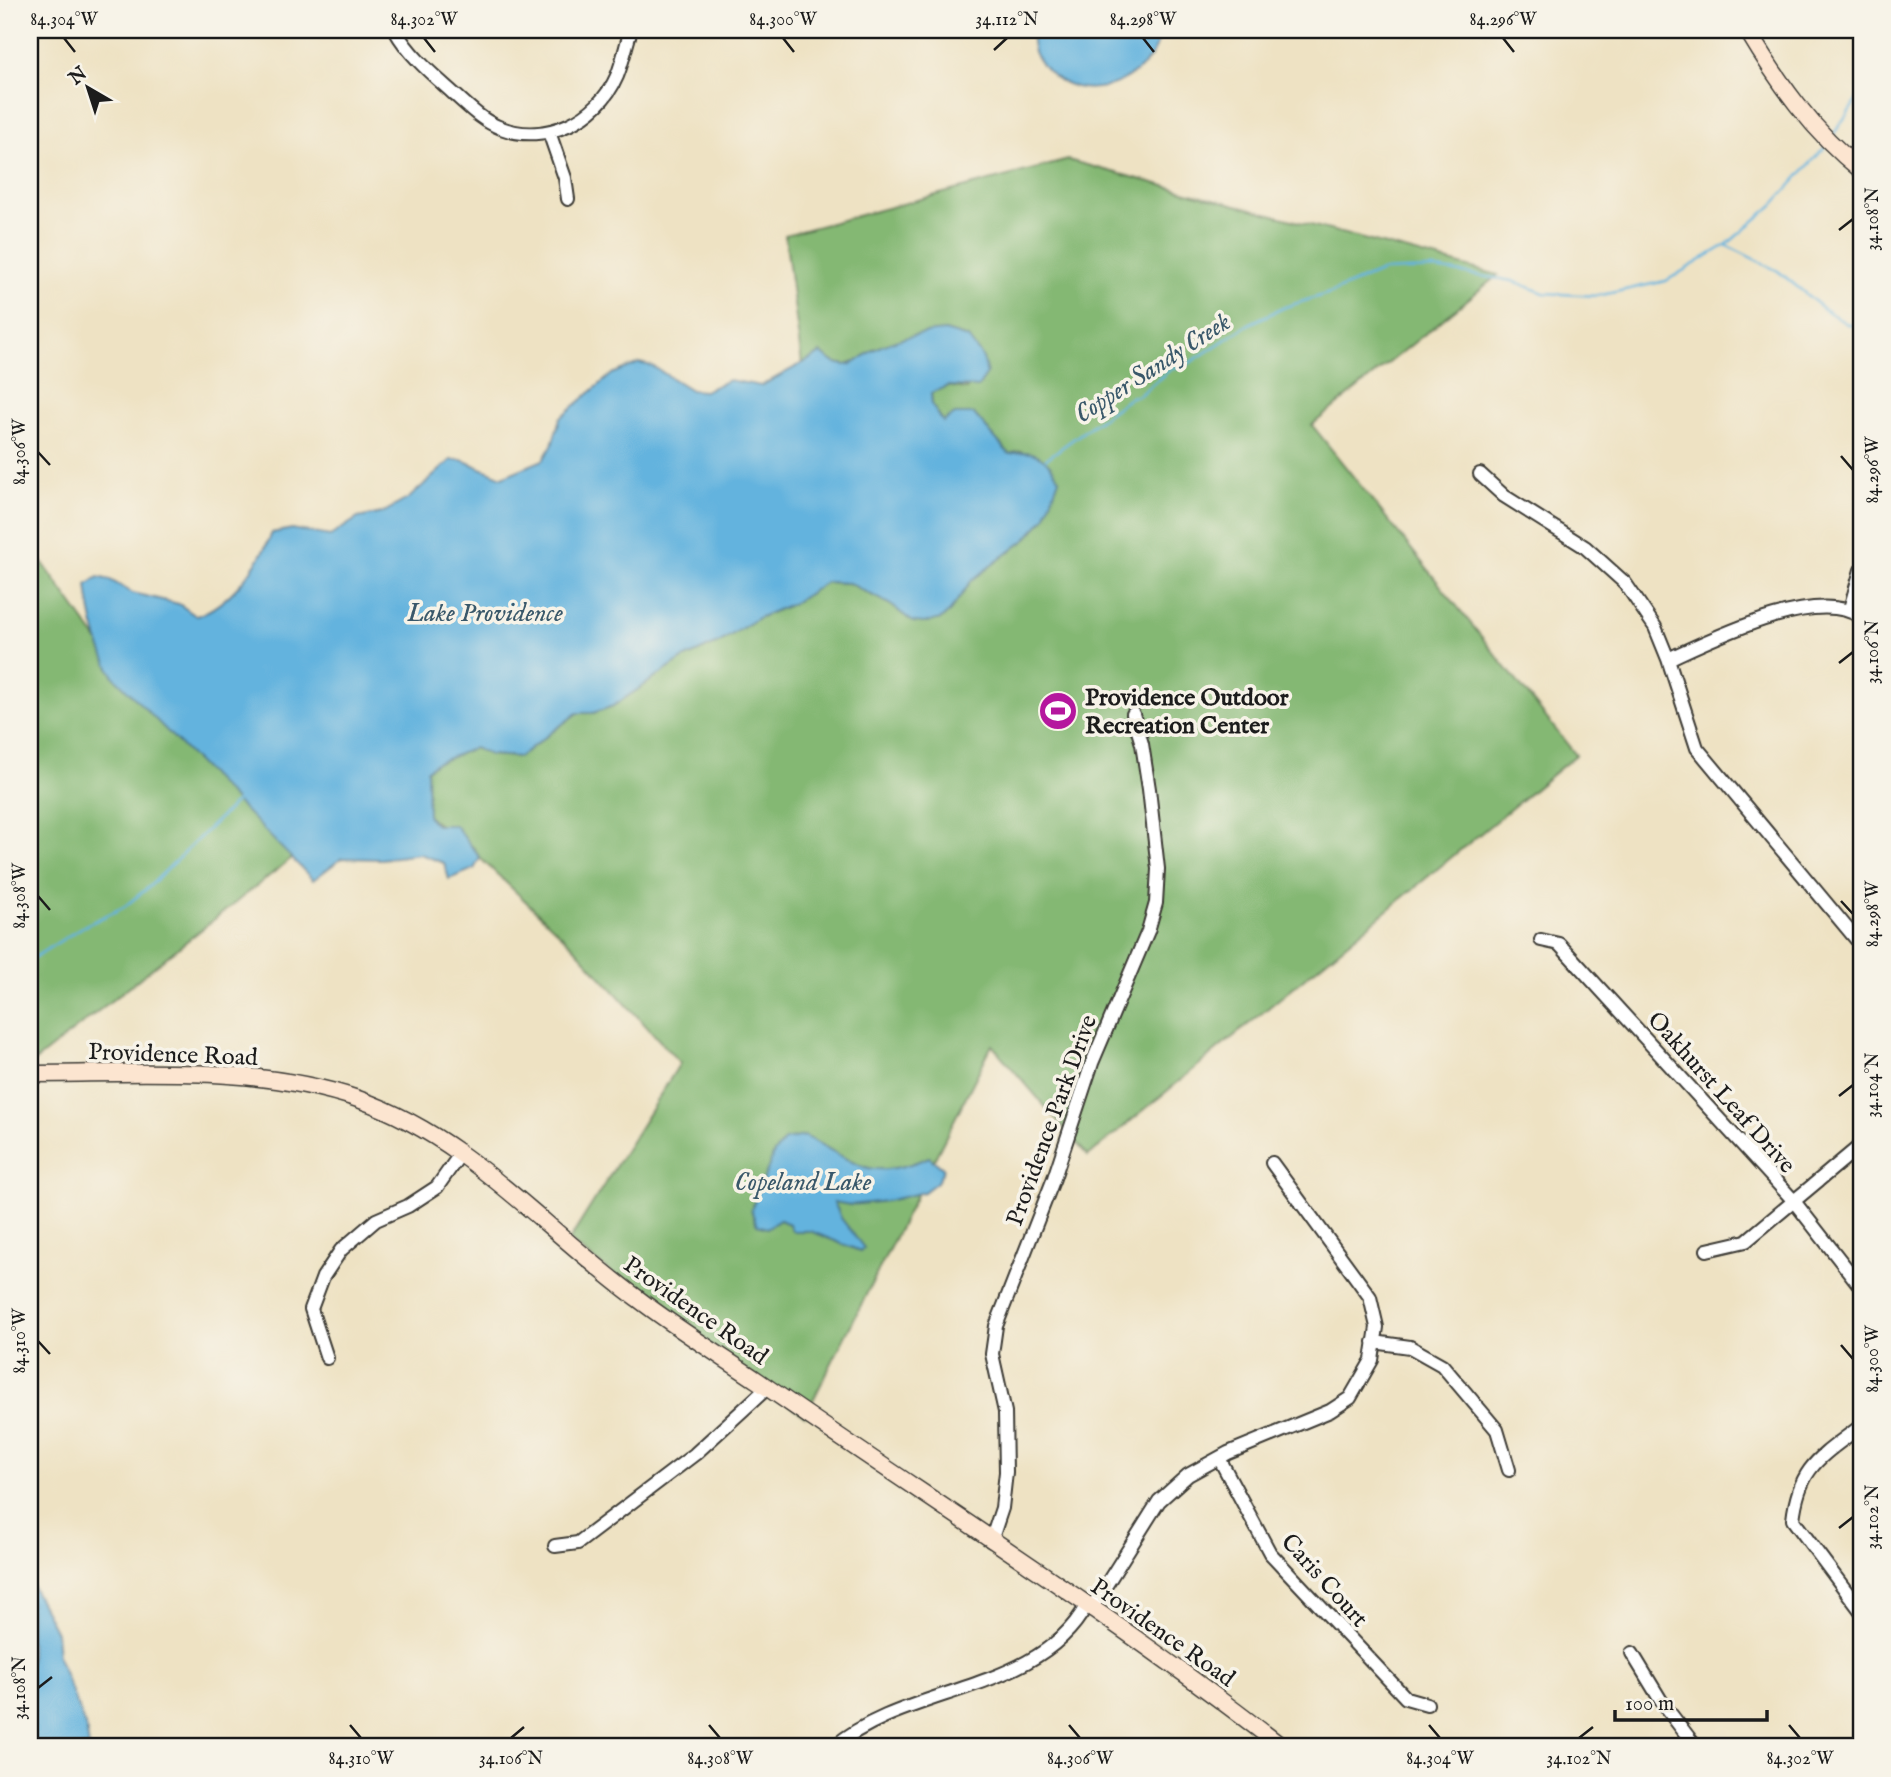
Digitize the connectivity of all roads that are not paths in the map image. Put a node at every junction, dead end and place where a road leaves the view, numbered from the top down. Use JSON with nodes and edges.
{"nodes":[{"id":1,"x":395,"y":30,"type":"edge"},
{"id":2,"x":631,"y":30,"type":"edge"},
{"id":3,"x":1747,"y":30,"type":"edge"},
{"id":4,"x":549,"y":132,"type":"junction"},
{"id":5,"x":1861,"y":170,"type":"edge"},
{"id":6,"x":568,"y":199,"type":"dead end"},
{"id":7,"x":1480,"y":474,"type":"dead end"},
{"id":8,"x":1861,"y":570,"type":"edge"},
{"id":9,"x":1856,"y":613,"type":"edge"},
{"id":10,"x":1668,"y":659,"type":"junction"},
{"id":11,"x":1133,"y":714,"type":"dead end"},
{"id":12,"x":1541,"y":940,"type":"dead end"},
{"id":13,"x":1861,"y":945,"type":"edge"},
{"id":14,"x":30,"y":1074,"type":"edge"},
{"id":15,"x":1861,"y":1145,"type":"edge"},
{"id":16,"x":461,"y":1153,"type":"junction"},
{"id":17,"x":1272,"y":1163,"type":"dead end"},
{"id":18,"x":1793,"y":1200,"type":"junction"},
{"id":19,"x":1707,"y":1250,"type":"dead end"},
{"id":20,"x":1861,"y":1287,"type":"edge"},
{"id":21,"x":1374,"y":1342,"type":"junction"},
{"id":22,"x":327,"y":1358,"type":"dead end"},
{"id":23,"x":767,"y":1388,"type":"junction"},
{"id":24,"x":1861,"y":1426,"type":"edge"},
{"id":25,"x":1219,"y":1458,"type":"junction"},
{"id":26,"x":1509,"y":1470,"type":"dead end"},
{"id":27,"x":990,"y":1541,"type":"junction"},
{"id":28,"x":555,"y":1546,"type":"dead end"},
{"id":29,"x":1088,"y":1607,"type":"junction"},
{"id":30,"x":1861,"y":1611,"type":"edge"},
{"id":31,"x":1632,"y":1653,"type":"dead end"},
{"id":32,"x":1427,"y":1704,"type":"dead end"},
{"id":33,"x":834,"y":1747,"type":"edge"},
{"id":34,"x":1282,"y":1747,"type":"edge"},
{"id":35,"x":1696,"y":1747,"type":"edge"}],
"edges":[{"from":1,"to":4,"type":"street"},
{"from":2,"to":4,"type":"street"},
{"from":3,"to":5,"type":"street"},
{"from":4,"to":6,"type":"street"},
{"from":7,"to":10,"type":"street"},
{"from":8,"to":9,"type":"street"},
{"from":9,"to":10,"type":"street"},
{"from":10,"to":13,"type":"street"},
{"from":11,"to":27,"type":"street","name":"Providence Park Drive"},
{"from":12,"to":18,"type":"street","name":"Oakhurst Leaf Drive"},
{"from":14,"to":16,"type":"street","name":"Providence Road"},
{"from":15,"to":18,"type":"street"},
{"from":16,"to":22,"type":"street"},
{"from":16,"to":23,"type":"street","name":"Providence Road"},
{"from":17,"to":21,"type":"street"},
{"from":18,"to":19,"type":"street"},
{"from":18,"to":20,"type":"street","name":"Oakhurst Leaf Drive"},
{"from":21,"to":25,"type":"street"},
{"from":21,"to":26,"type":"street"},
{"from":23,"to":27,"type":"street","name":"Providence Road"},
{"from":23,"to":28,"type":"street"},
{"from":24,"to":30,"type":"street"},
{"from":25,"to":29,"type":"street"},
{"from":25,"to":32,"type":"street","name":"Caris Court"},
{"from":27,"to":29,"type":"street","name":"Providence Road"},
{"from":29,"to":33,"type":"street"},
{"from":29,"to":34,"type":"street","name":"Providence Road"},
{"from":31,"to":35,"type":"street"}]}
